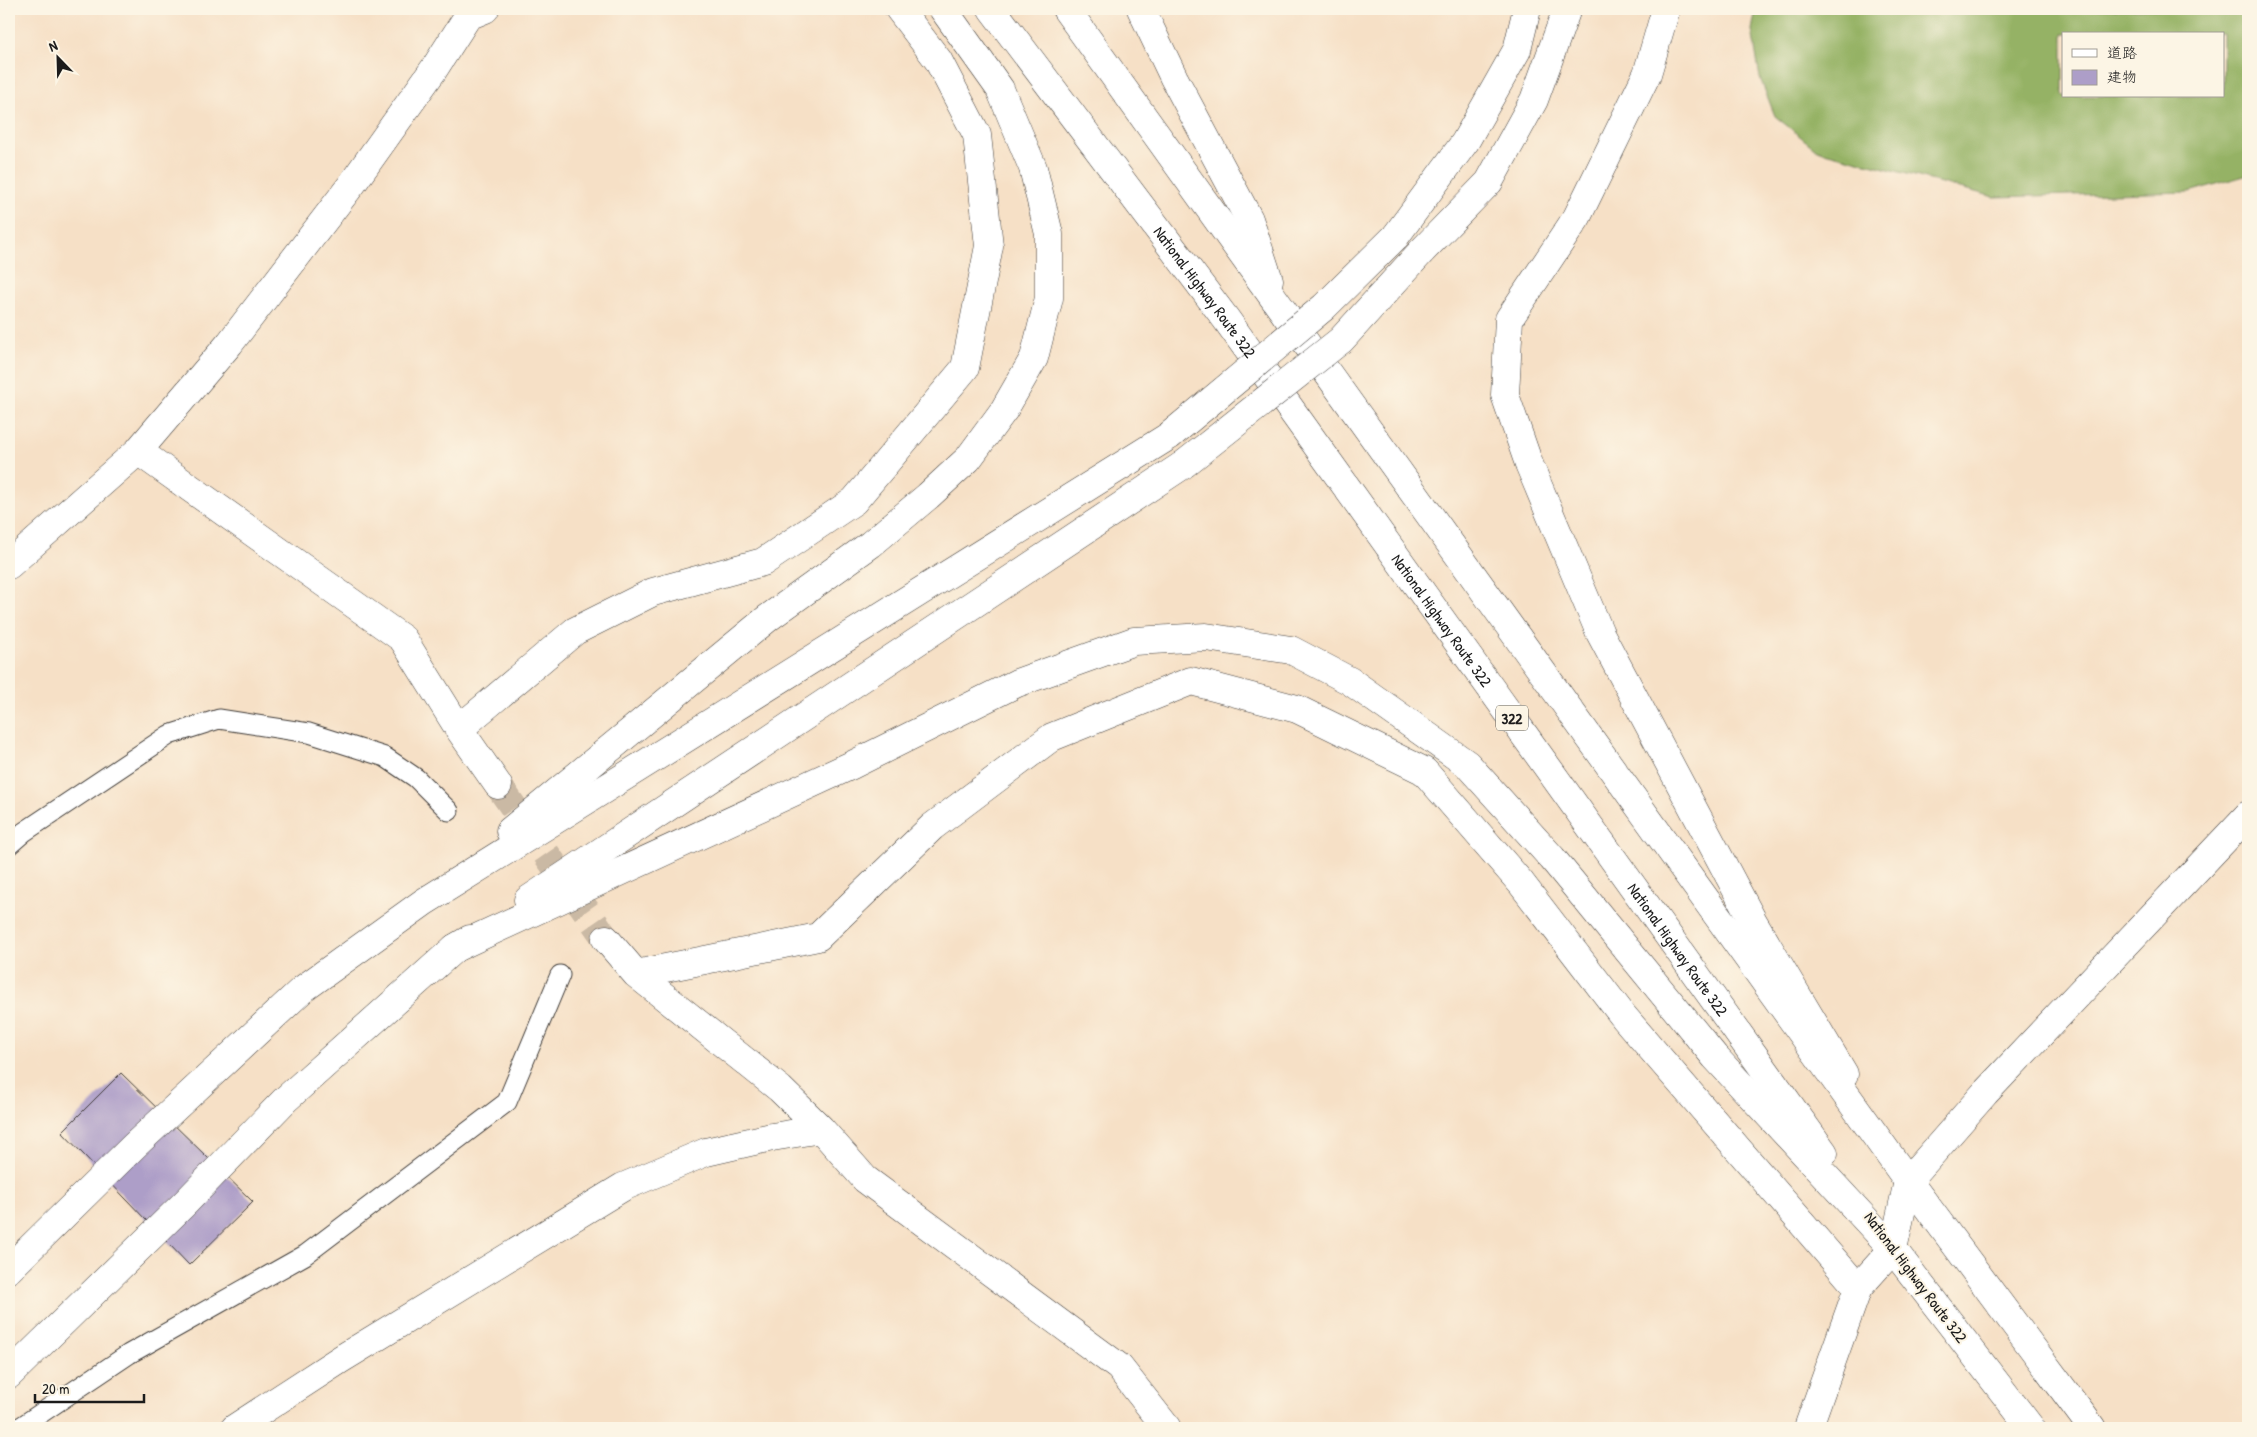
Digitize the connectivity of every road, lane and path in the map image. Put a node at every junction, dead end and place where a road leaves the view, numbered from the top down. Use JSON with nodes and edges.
{"nodes":[{"id":1,"x":485,"y":9,"type":"edge"},
{"id":2,"x":899,"y":9,"type":"edge"},
{"id":3,"x":943,"y":9,"type":"edge"},
{"id":4,"x":992,"y":9,"type":"edge"},
{"id":5,"x":1066,"y":9,"type":"edge"},
{"id":6,"x":1141,"y":9,"type":"edge"},
{"id":7,"x":1526,"y":9,"type":"edge"},
{"id":8,"x":1567,"y":9,"type":"edge"},
{"id":9,"x":1666,"y":9,"type":"edge"},
{"id":10,"x":1279,"y":309,"type":"junction"},
{"id":11,"x":138,"y":451,"type":"junction"},
{"id":12,"x":9,"y":565,"type":"edge"},
{"id":13,"x":459,"y":729,"type":"junction"},
{"id":14,"x":498,"y":785,"type":"tunnel mouth"},
{"id":15,"x":449,"y":811,"type":"dead end"},
{"id":16,"x":2248,"y":815,"type":"edge"},
{"id":17,"x":9,"y":845,"type":"edge"},
{"id":18,"x":424,"y":902,"type":"junction"},
{"id":19,"x":606,"y":939,"type":"tunnel mouth"},
{"id":20,"x":456,"y":948,"type":"junction"},
{"id":21,"x":636,"y":974,"type":"junction"},
{"id":22,"x":560,"y":975,"type":"dead end"},
{"id":23,"x":820,"y":1129,"type":"junction"},
{"id":24,"x":1908,"y":1181,"type":"junction"},
{"id":25,"x":1892,"y":1249,"type":"junction"},
{"id":26,"x":9,"y":1269,"type":"edge"},
{"id":27,"x":1858,"y":1288,"type":"junction"},
{"id":28,"x":9,"y":1375,"type":"edge"},
{"id":29,"x":19,"y":1428,"type":"edge"},
{"id":30,"x":235,"y":1428,"type":"edge"},
{"id":31,"x":1166,"y":1428,"type":"edge"},
{"id":32,"x":1808,"y":1428,"type":"edge"},
{"id":33,"x":2031,"y":1428,"type":"edge"},
{"id":34,"x":2092,"y":1428,"type":"edge"}],
"edges":[{"from":1,"to":11,"type":"main road"},
{"from":2,"to":13,"type":"main road"},
{"from":3,"to":18,"type":"main road"},
{"from":4,"to":25,"type":"main road","name":"National Highway Route 322","number":"322"},
{"from":5,"to":10,"type":"main road"},
{"from":6,"to":10,"type":"main road"},
{"from":7,"to":18,"type":"main road","bridge":true},
{"from":8,"to":20,"type":"main road","bridge":true},
{"from":9,"to":24,"type":"main road"},
{"from":10,"to":24,"type":"main road"},
{"from":11,"to":12,"type":"main road"},
{"from":11,"to":13,"type":"main road"},
{"from":13,"to":14,"type":"main road"},
{"from":15,"to":17,"type":"lane"},
{"from":16,"to":24,"type":"main road"},
{"from":18,"to":26,"type":"main road"},
{"from":19,"to":21,"type":"main road"},
{"from":20,"to":25,"type":"main road"},
{"from":20,"to":28,"type":"main road"},
{"from":21,"to":23,"type":"main road"},
{"from":21,"to":27,"type":"main road"},
{"from":22,"to":29,"type":"lane"},
{"from":23,"to":30,"type":"main road"},
{"from":23,"to":31,"type":"main road"},
{"from":24,"to":25,"type":"main road"},
{"from":24,"to":34,"type":"main road"},
{"from":25,"to":27,"type":"main road"},
{"from":25,"to":33,"type":"main road","name":"National Highway Route 322","number":"322"},
{"from":27,"to":32,"type":"main road"}]}
